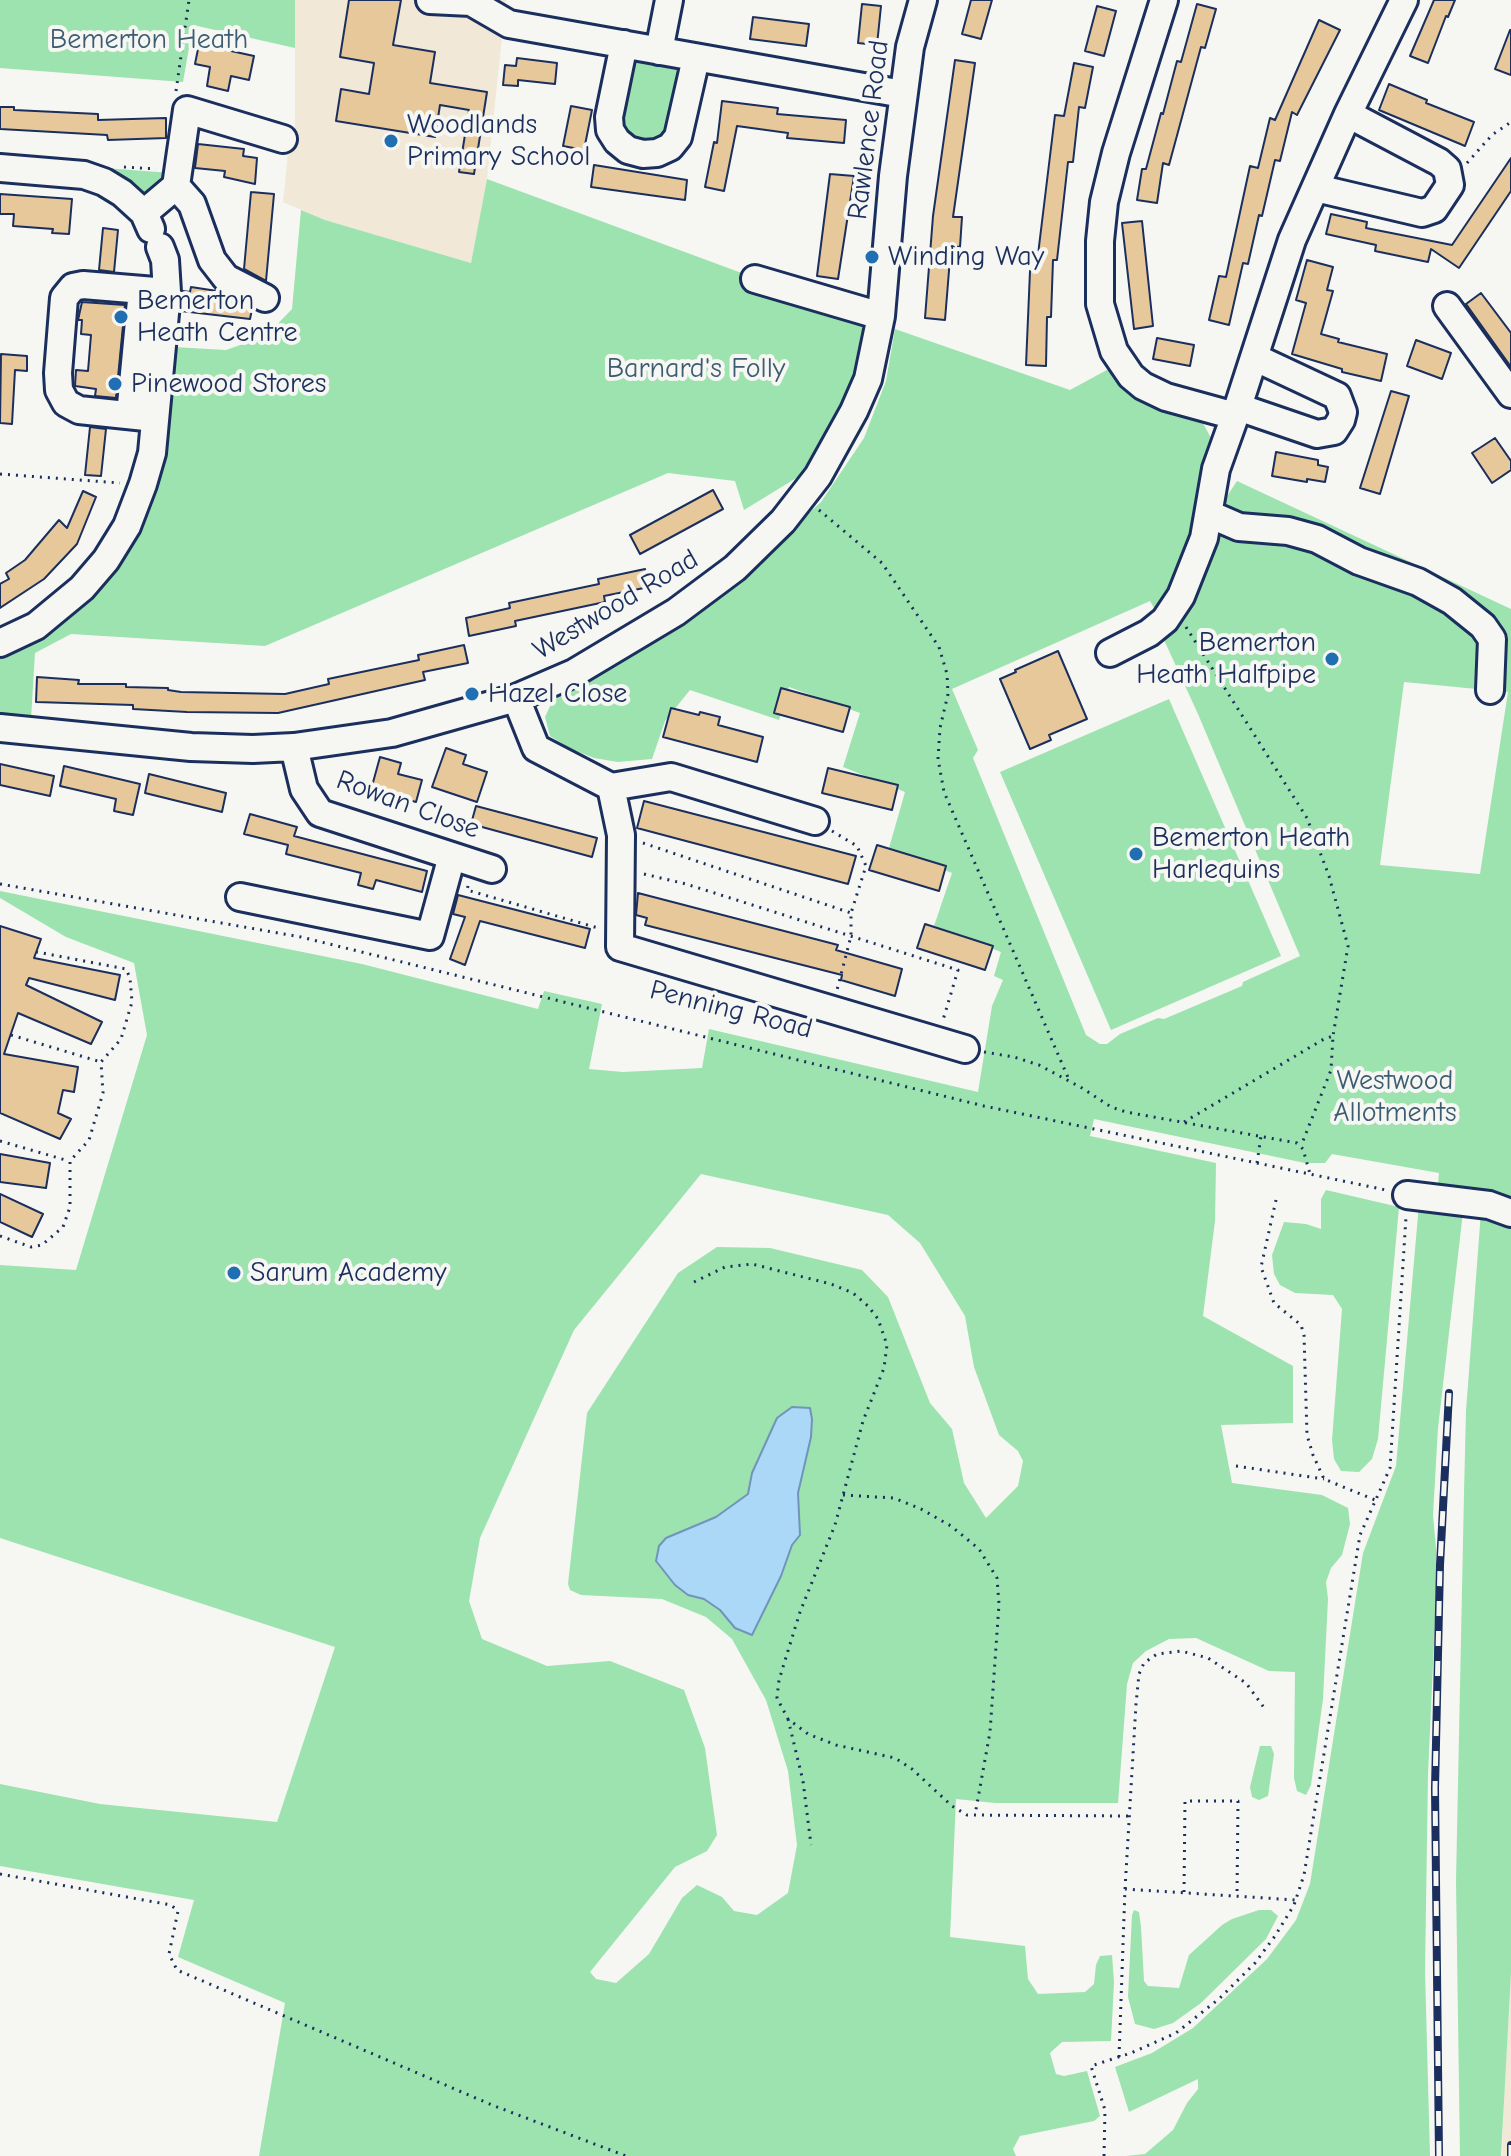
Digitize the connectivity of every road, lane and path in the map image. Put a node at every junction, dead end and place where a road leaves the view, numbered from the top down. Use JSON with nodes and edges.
{"nodes":[{"id":1,"x":189,"y":0,"type":"edge"},
{"id":2,"x":430,"y":0,"type":"edge"},
{"id":3,"x":669,"y":0,"type":"edge"},
{"id":4,"x":923,"y":0,"type":"edge"},
{"id":5,"x":1164,"y":0,"type":"edge"},
{"id":6,"x":1404,"y":0,"type":"edge"},
{"id":7,"x":624,"y":44,"type":"junction"},
{"id":8,"x":659,"y":51,"type":"junction"},
{"id":9,"x":696,"y":58,"type":"junction"},
{"id":10,"x":903,"y":94,"type":"junction"},
{"id":11,"x":187,"y":110,"type":"junction"},
{"id":12,"x":1348,"y":114,"type":"junction"},
{"id":13,"x":1511,"y":122,"type":"edge"},
{"id":14,"x":283,"y":139,"type":"dead end"},
{"id":15,"x":0,"y":168,"type":"edge"},
{"id":16,"x":88,"y":177,"type":"junction"},
{"id":17,"x":178,"y":179,"type":"junction"},
{"id":18,"x":1451,"y":179,"type":"junction"},
{"id":19,"x":1316,"y":188,"type":"junction"},
{"id":20,"x":152,"y":231,"type":"junction"},
{"id":21,"x":755,"y":279,"type":"dead end"},
{"id":22,"x":154,"y":291,"type":"junction"},
{"id":23,"x":265,"y":298,"type":"dead end"},
{"id":24,"x":1447,"y":306,"type":"dead end"},
{"id":25,"x":881,"y":316,"type":"junction"},
{"id":26,"x":1256,"y":358,"type":"junction"},
{"id":27,"x":1511,"y":394,"type":"edge"},
{"id":28,"x":1237,"y":411,"type":"junction"},
{"id":29,"x":143,"y":416,"type":"junction"},
{"id":30,"x":0,"y":474,"type":"edge"},
{"id":31,"x":143,"y":484,"type":"junction"},
{"id":32,"x":803,"y":497,"type":"junction"},
{"id":33,"x":1209,"y":514,"type":"junction"},
{"id":34,"x":1175,"y":609,"type":"junction"},
{"id":35,"x":0,"y":643,"type":"edge"},
{"id":36,"x":1110,"y":653,"type":"dead end"},
{"id":37,"x":1490,"y":690,"type":"dead end"},
{"id":38,"x":516,"y":698,"type":"junction"},
{"id":39,"x":0,"y":728,"type":"edge"},
{"id":40,"x":294,"y":747,"type":"junction"},
{"id":41,"x":611,"y":787,"type":"junction"},
{"id":42,"x":815,"y":821,"type":"joint"},
{"id":43,"x":621,"y":835,"type":"junction"},
{"id":44,"x":472,"y":863,"type":"junction"},
{"id":45,"x":620,"y":869,"type":"junction"},
{"id":46,"x":0,"y":884,"type":"edge"},
{"id":47,"x":240,"y":897,"type":"dead end"},
{"id":48,"x":851,"y":913,"type":"junction"},
{"id":49,"x":620,"y":934,"type":"junction"},
{"id":50,"x":851,"y":936,"type":"junction"},
{"id":51,"x":37,"y":952,"type":"dead end"},
{"id":52,"x":832,"y":1010,"type":"junction"},
{"id":53,"x":11,"y":1035,"type":"dead end"},
{"id":54,"x":1333,"y":1036,"type":"junction"},
{"id":55,"x":937,"y":1041,"type":"junction"},
{"id":56,"x":965,"y":1049,"type":"joint"},
{"id":57,"x":101,"y":1062,"type":"junction"},
{"id":58,"x":1070,"y":1082,"type":"junction"},
{"id":59,"x":1184,"y":1122,"type":"junction"},
{"id":60,"x":1261,"y":1136,"type":"junction"},
{"id":61,"x":0,"y":1141,"type":"edge"},
{"id":62,"x":1301,"y":1146,"type":"junction"},
{"id":63,"x":70,"y":1161,"type":"junction"},
{"id":64,"x":1257,"y":1163,"type":"junction"},
{"id":65,"x":1311,"y":1175,"type":"junction"},
{"id":66,"x":1407,"y":1195,"type":"junction"},
{"id":67,"x":1276,"y":1200,"type":"dead end"},
{"id":68,"x":1511,"y":1213,"type":"edge"},
{"id":69,"x":0,"y":1236,"type":"edge"},
{"id":70,"x":694,"y":1282,"type":"dead end"},
{"id":71,"x":1236,"y":1466,"type":"dead end"},
{"id":72,"x":1324,"y":1479,"type":"junction"},
{"id":73,"x":843,"y":1495,"type":"junction"},
{"id":74,"x":1375,"y":1500,"type":"junction"},
{"id":75,"x":1265,"y":1709,"type":"dead end"},
{"id":76,"x":788,"y":1719,"type":"junction"},
{"id":77,"x":975,"y":1815,"type":"junction"},
{"id":78,"x":1129,"y":1816,"type":"junction"},
{"id":79,"x":811,"y":1845,"type":"dead end"},
{"id":80,"x":0,"y":1874,"type":"edge"},
{"id":81,"x":1125,"y":1889,"type":"junction"},
{"id":82,"x":1184,"y":1892,"type":"junction"},
{"id":83,"x":1237,"y":1896,"type":"junction"},
{"id":84,"x":1296,"y":1900,"type":"junction"},
{"id":85,"x":1119,"y":2057,"type":"junction"},
{"id":86,"x":1103,"y":2150,"type":"junction"},
{"id":87,"x":626,"y":2156,"type":"edge"},
{"id":88,"x":1096,"y":2156,"type":"edge"},
{"id":89,"x":1104,"y":2156,"type":"edge"}],
"edges":[{"from":1,"to":11,"type":"path"},
{"from":2,"to":7,"type":"street"},
{"from":3,"to":8,"type":"street"},
{"from":4,"to":10,"type":"street","name":"Rawlence Road"},
{"from":5,"to":28,"type":"street"},
{"from":6,"to":12,"type":"street"},
{"from":7,"to":8,"type":"street"},
{"from":7,"to":9,"type":"street"},
{"from":8,"to":9,"type":"street"},
{"from":9,"to":10,"type":"street"},
{"from":10,"to":25,"type":"street","name":"Rawlence Road"},
{"from":11,"to":14,"type":"street"},
{"from":11,"to":17,"type":"street"},
{"from":12,"to":18,"type":"street"},
{"from":12,"to":19,"type":"street"},
{"from":13,"to":18,"type":"path"},
{"from":15,"to":16,"type":"street"},
{"from":16,"to":17,"type":"path"},
{"from":16,"to":20,"type":"street"},
{"from":17,"to":20,"type":"street"},
{"from":17,"to":23,"type":"street"},
{"from":18,"to":19,"type":"street"},
{"from":19,"to":26,"type":"street"},
{"from":20,"to":22,"type":"street"},
{"from":21,"to":25,"type":"street"},
{"from":22,"to":29,"type":"street"},
{"from":22,"to":29,"type":"street"},
{"from":24,"to":27,"type":"street"},
{"from":25,"to":32,"type":"street","name":"Westwood Road"},
{"from":26,"to":28,"type":"street"},
{"from":26,"to":28,"type":"street"},
{"from":28,"to":33,"type":"street"},
{"from":29,"to":31,"type":"street"},
{"from":30,"to":31,"type":"path"},
{"from":31,"to":35,"type":"street"},
{"from":32,"to":38,"type":"street","name":"Westwood Road"},
{"from":32,"to":58,"type":"path"},
{"from":33,"to":34,"type":"street"},
{"from":33,"to":37,"type":"street"},
{"from":34,"to":36,"type":"street"},
{"from":34,"to":54,"type":"path"},
{"from":38,"to":40,"type":"street","name":"Westwood Road"},
{"from":38,"to":41,"type":"street"},
{"from":39,"to":40,"type":"street","name":"Westwood Road"},
{"from":40,"to":44,"type":"street","name":"Rowan Close"},
{"from":41,"to":42,"type":"street"},
{"from":41,"to":43,"type":"street"},
{"from":42,"to":48,"type":"path"},
{"from":43,"to":45,"type":"street"},
{"from":43,"to":48,"type":"path"},
{"from":44,"to":47,"type":"street"},
{"from":44,"to":49,"type":"path"},
{"from":45,"to":49,"type":"street"},
{"from":45,"to":50,"type":"path"},
{"from":46,"to":64,"type":"path","name":"Penning Road"},
{"from":48,"to":50,"type":"path"},
{"from":49,"to":52,"type":"street"},
{"from":50,"to":52,"type":"path"},
{"from":50,"to":55,"type":"path"},
{"from":51,"to":57,"type":"path"},
{"from":52,"to":55,"type":"street"},
{"from":53,"to":57,"type":"path"},
{"from":54,"to":59,"type":"path"},
{"from":54,"to":62,"type":"path"},
{"from":55,"to":56,"type":"street"},
{"from":56,"to":58,"type":"path"},
{"from":57,"to":63,"type":"path"},
{"from":58,"to":59,"type":"path"},
{"from":59,"to":60,"type":"path"},
{"from":60,"to":62,"type":"path"},
{"from":60,"to":64,"type":"path"},
{"from":61,"to":63,"type":"path"},
{"from":62,"to":65,"type":"path"},
{"from":63,"to":69,"type":"path"},
{"from":64,"to":65,"type":"path","name":"Penning Road"},
{"from":65,"to":66,"type":"path","name":"Penning Road"},
{"from":66,"to":68,"type":"street"},
{"from":66,"to":74,"type":"path"},
{"from":67,"to":72,"type":"path"},
{"from":70,"to":73,"type":"path"},
{"from":71,"to":72,"type":"path"},
{"from":72,"to":74,"type":"path"},
{"from":73,"to":76,"type":"path"},
{"from":73,"to":77,"type":"path"},
{"from":74,"to":84,"type":"path"},
{"from":75,"to":78,"type":"path"},
{"from":76,"to":77,"type":"path"},
{"from":76,"to":79,"type":"path"},
{"from":77,"to":78,"type":"path"},
{"from":78,"to":81,"type":"path"},
{"from":80,"to":87,"type":"path"},
{"from":81,"to":82,"type":"path"},
{"from":81,"to":85,"type":"path"},
{"from":82,"to":83,"type":"path"},
{"from":82,"to":83,"type":"path"},
{"from":83,"to":84,"type":"path"},
{"from":84,"to":85,"type":"path"},
{"from":85,"to":86,"type":"path"},
{"from":86,"to":88,"type":"path"},
{"from":86,"to":89,"type":"path"}]}
